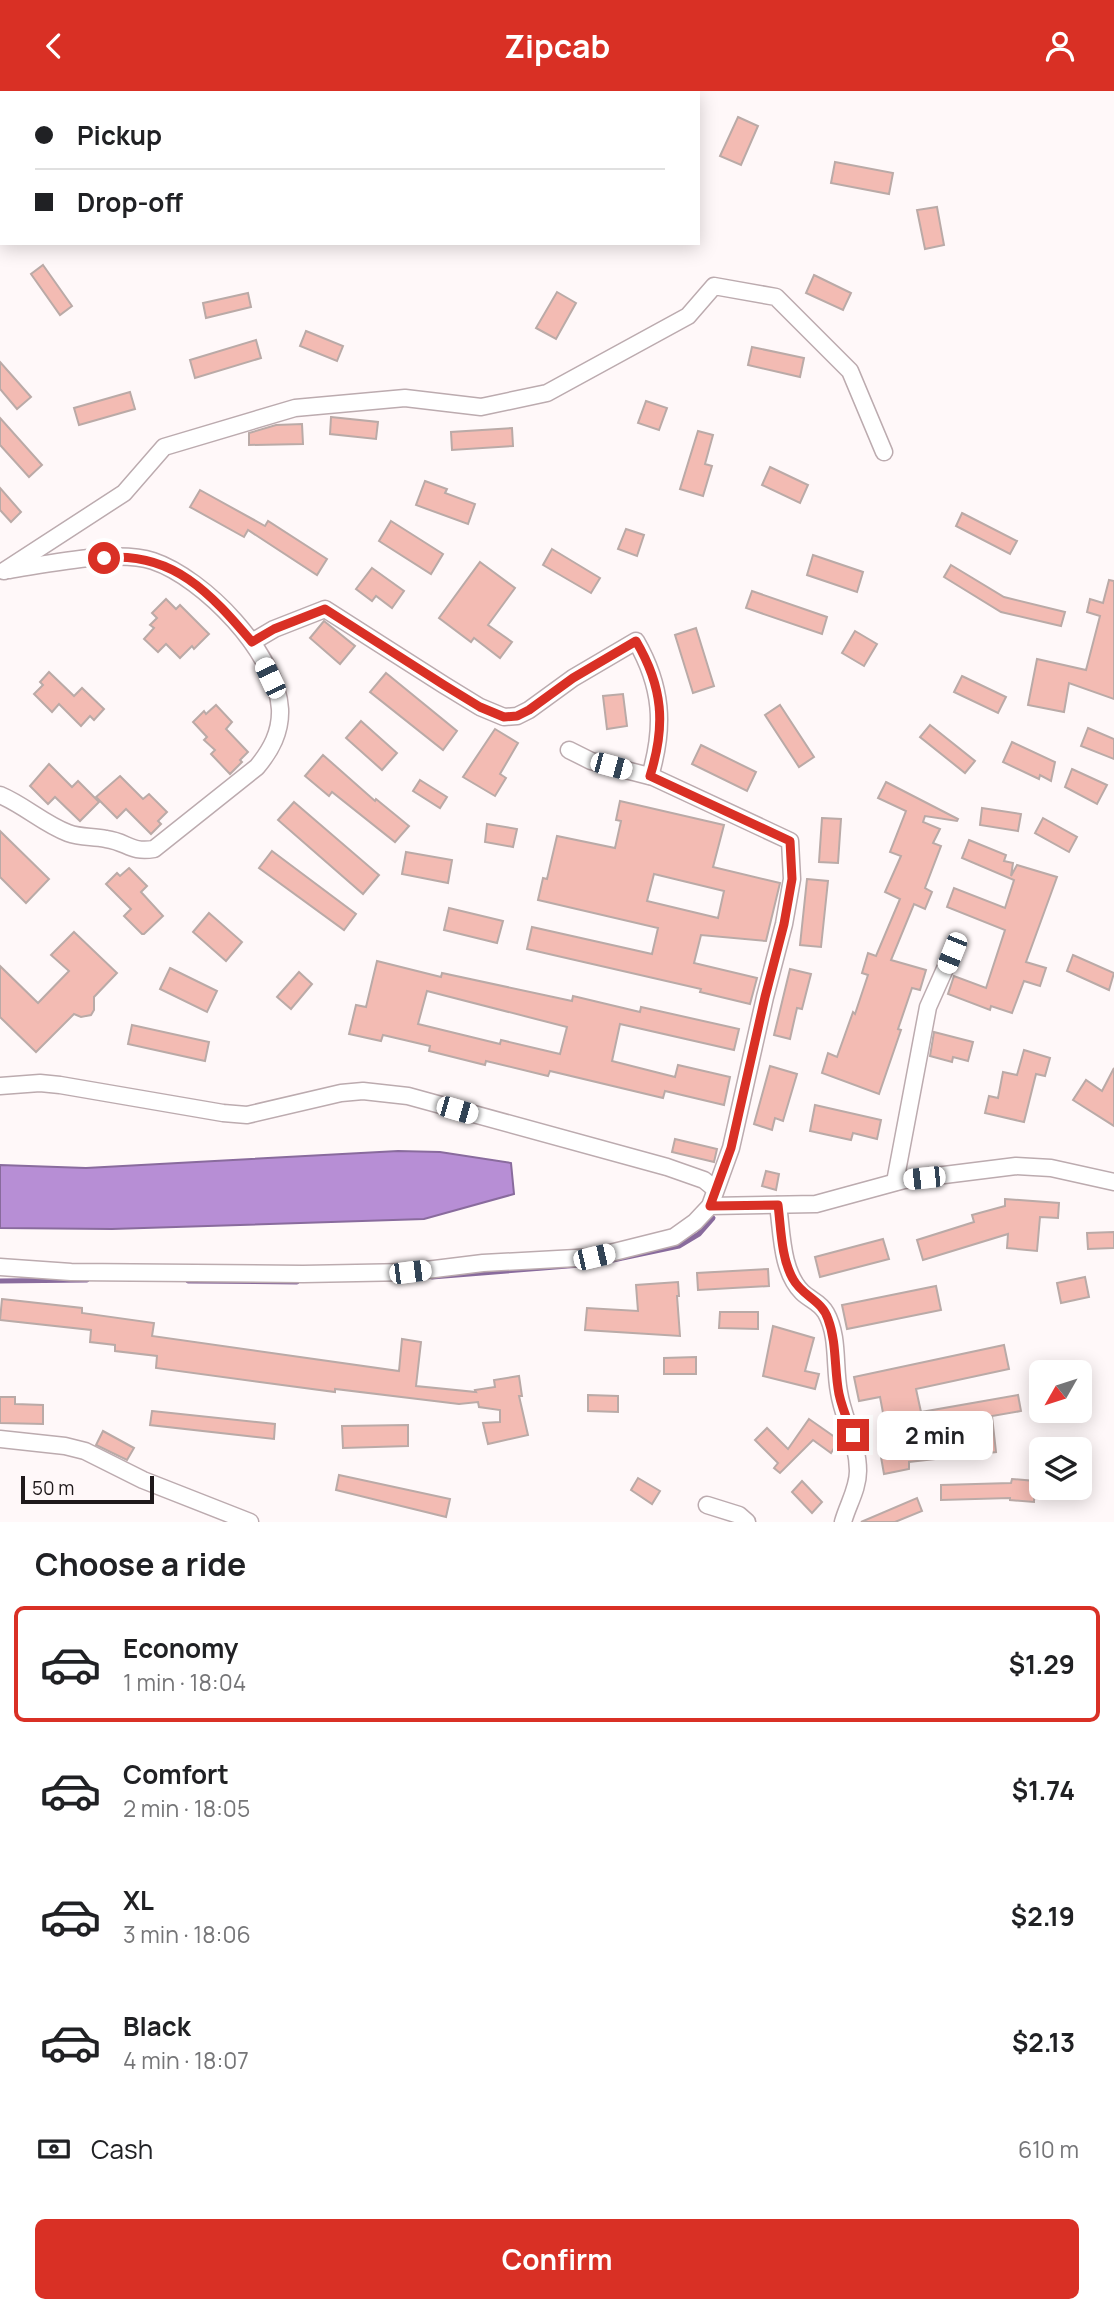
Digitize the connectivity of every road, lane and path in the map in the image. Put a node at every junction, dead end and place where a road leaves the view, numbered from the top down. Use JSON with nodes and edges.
{"nodes":[{"id":1,"x":884,"y":452,"type":"dead end"},
{"id":2,"x":2,"y":570,"type":"edge"},
{"id":3,"x":252,"y":642,"type":"junction"},
{"id":4,"x":569,"y":750,"type":"dead end"},
{"id":5,"x":650,"y":776,"type":"junction"},
{"id":6,"x":0,"y":795,"type":"edge"},
{"id":7,"x":952,"y":953,"type":"dead end"},
{"id":8,"x":0,"y":1086,"type":"edge"},
{"id":9,"x":895,"y":1182,"type":"junction"},
{"id":10,"x":1114,"y":1182,"type":"edge"},
{"id":11,"x":715,"y":1189,"type":"junction"},
{"id":12,"x":778,"y":1205,"type":"junction"},
{"id":13,"x":710,"y":1206,"type":"junction"},
{"id":14,"x":0,"y":1267,"type":"edge"},
{"id":15,"x":0,"y":1440,"type":"edge"},
{"id":16,"x":707,"y":1505,"type":"dead end"},
{"id":17,"x":250,"y":1522,"type":"edge"},
{"id":18,"x":747,"y":1522,"type":"edge"},
{"id":19,"x":843,"y":1522,"type":"edge"}],
"edges":[{"from":1,"to":2,"type":"street"},
{"from":2,"to":3,"type":"street"},
{"from":3,"to":5,"type":"street"},
{"from":3,"to":6,"type":"street"},
{"from":4,"to":5,"type":"street"},
{"from":5,"to":11,"type":"street"},
{"from":7,"to":9,"type":"street"},
{"from":8,"to":11,"type":"street"},
{"from":9,"to":10,"type":"street"},
{"from":9,"to":12,"type":"street"},
{"from":11,"to":13,"type":"street"},
{"from":12,"to":13,"type":"street"},
{"from":12,"to":19,"type":"street"},
{"from":13,"to":14,"type":"street"},
{"from":15,"to":17,"type":"street"},
{"from":16,"to":18,"type":"street"}]}
